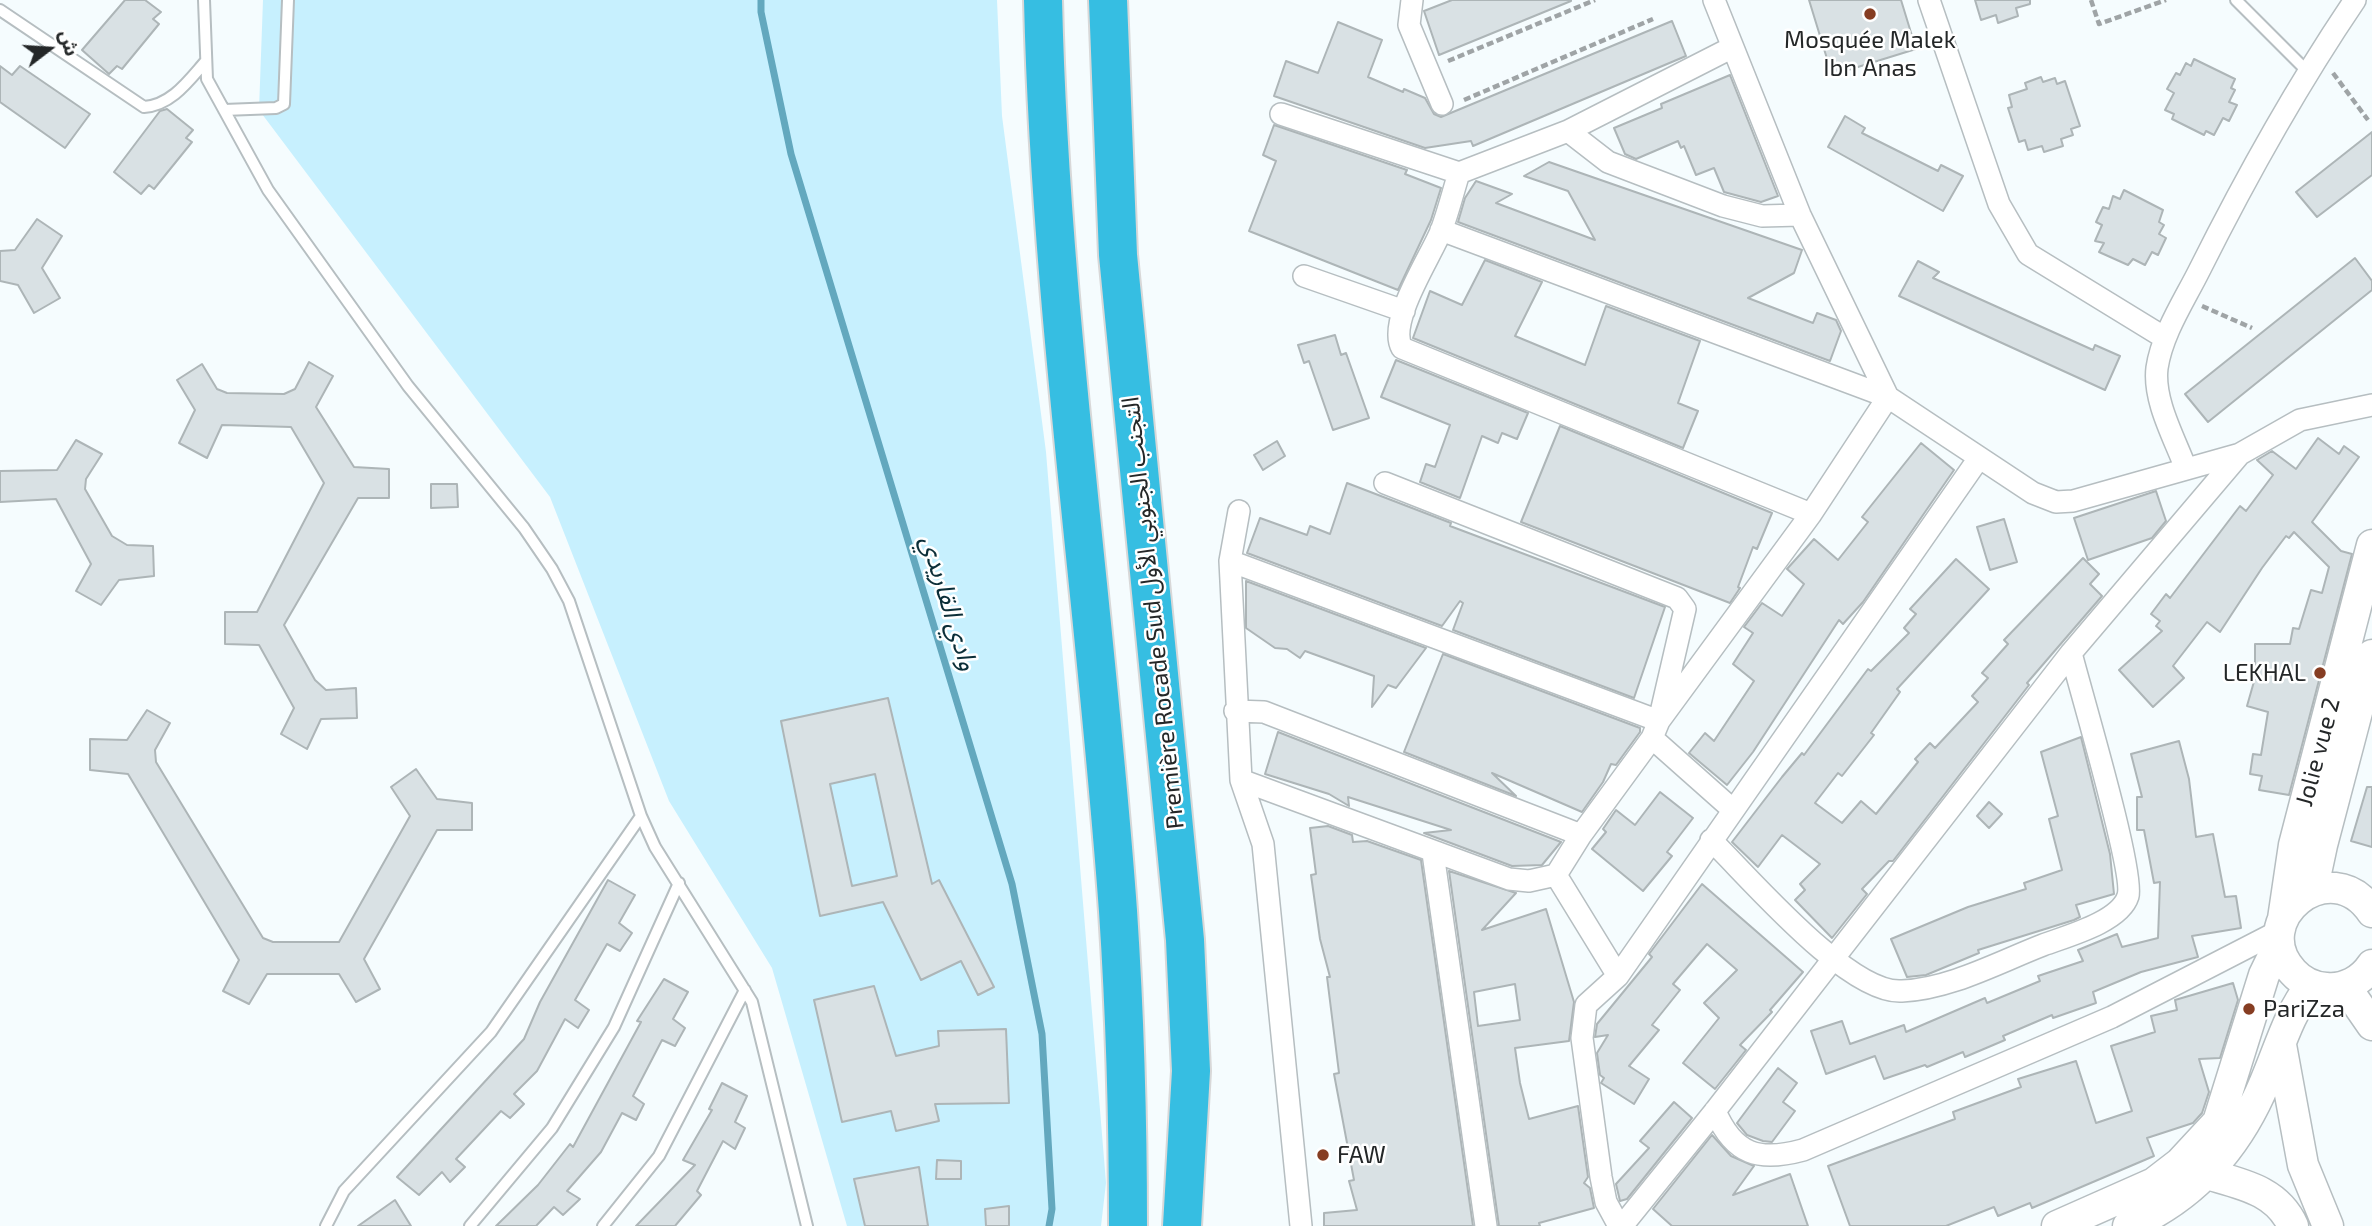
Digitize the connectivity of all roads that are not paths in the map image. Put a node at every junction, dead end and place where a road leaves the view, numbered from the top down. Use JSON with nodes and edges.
{"nodes":[{"id":1,"x":288,"y":0,"type":"edge"},
{"id":2,"x":1042,"y":0,"type":"edge"},
{"id":3,"x":1108,"y":0,"type":"edge"},
{"id":4,"x":1412,"y":0,"type":"edge"},
{"id":5,"x":1714,"y":0,"type":"edge"},
{"id":6,"x":1928,"y":0,"type":"edge"},
{"id":7,"x":2236,"y":0,"type":"edge"},
{"id":8,"x":2355,"y":0,"type":"edge"},
{"id":9,"x":201,"y":2,"type":"edge"},
{"id":10,"x":0,"y":10,"type":"edge"},
{"id":11,"x":1731,"y":48,"type":"junction"},
{"id":12,"x":206,"y":61,"type":"junction"},
{"id":13,"x":2313,"y":63,"type":"junction"},
{"id":14,"x":1442,"y":104,"type":"dead end"},
{"id":15,"x":224,"y":110,"type":"junction"},
{"id":16,"x":1281,"y":114,"type":"dead end"},
{"id":17,"x":1568,"y":131,"type":"junction"},
{"id":18,"x":1459,"y":173,"type":"junction"},
{"id":19,"x":1800,"y":215,"type":"junction"},
{"id":20,"x":1441,"y":230,"type":"junction"},
{"id":21,"x":1304,"y":276,"type":"dead end"},
{"id":22,"x":1404,"y":311,"type":"junction"},
{"id":23,"x":2165,"y":338,"type":"junction"},
{"id":24,"x":1888,"y":397,"type":"junction"},
{"id":25,"x":2372,"y":404,"type":"edge"},
{"id":26,"x":2240,"y":454,"type":"junction"},
{"id":27,"x":1979,"y":457,"type":"junction"},
{"id":28,"x":2186,"y":469,"type":"junction"},
{"id":29,"x":1385,"y":483,"type":"dead end"},
{"id":30,"x":1239,"y":512,"type":"dead end"},
{"id":31,"x":1811,"y":514,"type":"junction"},
{"id":32,"x":2372,"y":545,"type":"edge"},
{"id":33,"x":1230,"y":561,"type":"junction"},
{"id":34,"x":2071,"y":653,"type":"junction"},
{"id":35,"x":2372,"y":655,"type":"edge"},
{"id":36,"x":1236,"y":711,"type":"junction"},
{"id":37,"x":1656,"y":729,"type":"junction"},
{"id":38,"x":1241,"y":780,"type":"junction"},
{"id":39,"x":1732,"y":809,"type":"junction"},
{"id":40,"x":641,"y":816,"type":"junction"},
{"id":41,"x":1581,"y":835,"type":"junction"},
{"id":42,"x":1711,"y":839,"type":"junction"},
{"id":43,"x":1433,"y":853,"type":"junction"},
{"id":44,"x":1556,"y":875,"type":"junction"},
{"id":45,"x":679,"y":883,"type":"junction"},
{"id":46,"x":2318,"y":889,"type":"junction"},
{"id":47,"x":2367,"y":899,"type":"edge"},
{"id":48,"x":2280,"y":932,"type":"junction"},
{"id":49,"x":1833,"y":960,"type":"junction"},
{"id":50,"x":2371,"y":970,"type":"edge"},
{"id":51,"x":1618,"y":976,"type":"junction"},
{"id":52,"x":2311,"y":985,"type":"junction"},
{"id":53,"x":2345,"y":986,"type":"junction"},
{"id":54,"x":745,"y":990,"type":"junction"},
{"id":55,"x":2372,"y":1025,"type":"edge"},
{"id":56,"x":2280,"y":1041,"type":"junction"},
{"id":57,"x":1715,"y":1111,"type":"junction"},
{"id":58,"x":2207,"y":1174,"type":"junction"},
{"id":59,"x":326,"y":1226,"type":"edge"},
{"id":60,"x":470,"y":1226,"type":"edge"},
{"id":61,"x":603,"y":1226,"type":"edge"},
{"id":62,"x":807,"y":1226,"type":"edge"},
{"id":63,"x":1128,"y":1226,"type":"edge"},
{"id":64,"x":1182,"y":1226,"type":"edge"},
{"id":65,"x":1301,"y":1226,"type":"edge"},
{"id":66,"x":1486,"y":1226,"type":"edge"},
{"id":67,"x":1621,"y":1226,"type":"edge"},
{"id":68,"x":2057,"y":1226,"type":"edge"},
{"id":69,"x":2128,"y":1226,"type":"edge"},
{"id":70,"x":2293,"y":1226,"type":"edge"},
{"id":71,"x":2328,"y":1226,"type":"edge"}],
"edges":[{"from":1,"to":15,"type":"lane"},
{"from":2,"to":63,"type":"highway"},
{"from":3,"to":64,"type":"highway","name":"Première Rocade Sud التجنب الجنوبي الأول"},
{"from":4,"to":14,"type":"street"},
{"from":5,"to":11,"type":"street"},
{"from":6,"to":23,"type":"street"},
{"from":7,"to":13,"type":"lane"},
{"from":8,"to":13,"type":"street"},
{"from":9,"to":12,"type":"lane"},
{"from":10,"to":12,"type":"lane"},
{"from":11,"to":17,"type":"street"},
{"from":11,"to":19,"type":"street"},
{"from":12,"to":15,"type":"lane"},
{"from":13,"to":23,"type":"street"},
{"from":15,"to":40,"type":"lane"},
{"from":16,"to":18,"type":"street"},
{"from":17,"to":18,"type":"street"},
{"from":17,"to":19,"type":"street"},
{"from":18,"to":20,"type":"street"},
{"from":19,"to":24,"type":"street"},
{"from":20,"to":22,"type":"street"},
{"from":20,"to":24,"type":"street"},
{"from":21,"to":22,"type":"street"},
{"from":22,"to":31,"type":"street"},
{"from":23,"to":28,"type":"street"},
{"from":24,"to":27,"type":"street"},
{"from":24,"to":31,"type":"street"},
{"from":25,"to":26,"type":"street"},
{"from":26,"to":28,"type":"street"},
{"from":26,"to":34,"type":"street"},
{"from":27,"to":28,"type":"street"},
{"from":27,"to":39,"type":"street"},
{"from":29,"to":37,"type":"street"},
{"from":30,"to":33,"type":"street"},
{"from":31,"to":37,"type":"street"},
{"from":32,"to":48,"type":"street","name":"Jolie vue 2"},
{"from":33,"to":36,"type":"street"},
{"from":33,"to":37,"type":"street"},
{"from":34,"to":49,"type":"street"},
{"from":34,"to":49,"type":"street"},
{"from":35,"to":46,"type":"street","name":"Jolie vue 2"},
{"from":36,"to":38,"type":"street"},
{"from":36,"to":41,"type":"street"},
{"from":37,"to":39,"type":"street"},
{"from":37,"to":41,"type":"street"},
{"from":38,"to":43,"type":"street"},
{"from":38,"to":65,"type":"street"},
{"from":39,"to":42,"type":"street"},
{"from":40,"to":45,"type":"lane"},
{"from":40,"to":59,"type":"lane"},
{"from":41,"to":44,"type":"street"},
{"from":42,"to":49,"type":"street"},
{"from":42,"to":51,"type":"street"},
{"from":43,"to":44,"type":"street"},
{"from":43,"to":66,"type":"street"},
{"from":44,"to":51,"type":"street"},
{"from":45,"to":54,"type":"lane"},
{"from":45,"to":60,"type":"lane"},
{"from":46,"to":47,"type":"street"},
{"from":46,"to":48,"type":"street"},
{"from":48,"to":52,"type":"street"},
{"from":48,"to":57,"type":"street"},
{"from":48,"to":68,"type":"street"},
{"from":49,"to":57,"type":"street"},
{"from":50,"to":53,"type":"street"},
{"from":51,"to":67,"type":"street"},
{"from":52,"to":53,"type":"street"},
{"from":52,"to":56,"type":"street"},
{"from":53,"to":55,"type":"street"},
{"from":54,"to":61,"type":"lane"},
{"from":54,"to":62,"type":"lane"},
{"from":56,"to":58,"type":"street"},
{"from":56,"to":71,"type":"street"},
{"from":57,"to":67,"type":"street"},
{"from":58,"to":69,"type":"street"},
{"from":58,"to":70,"type":"street"}]}
